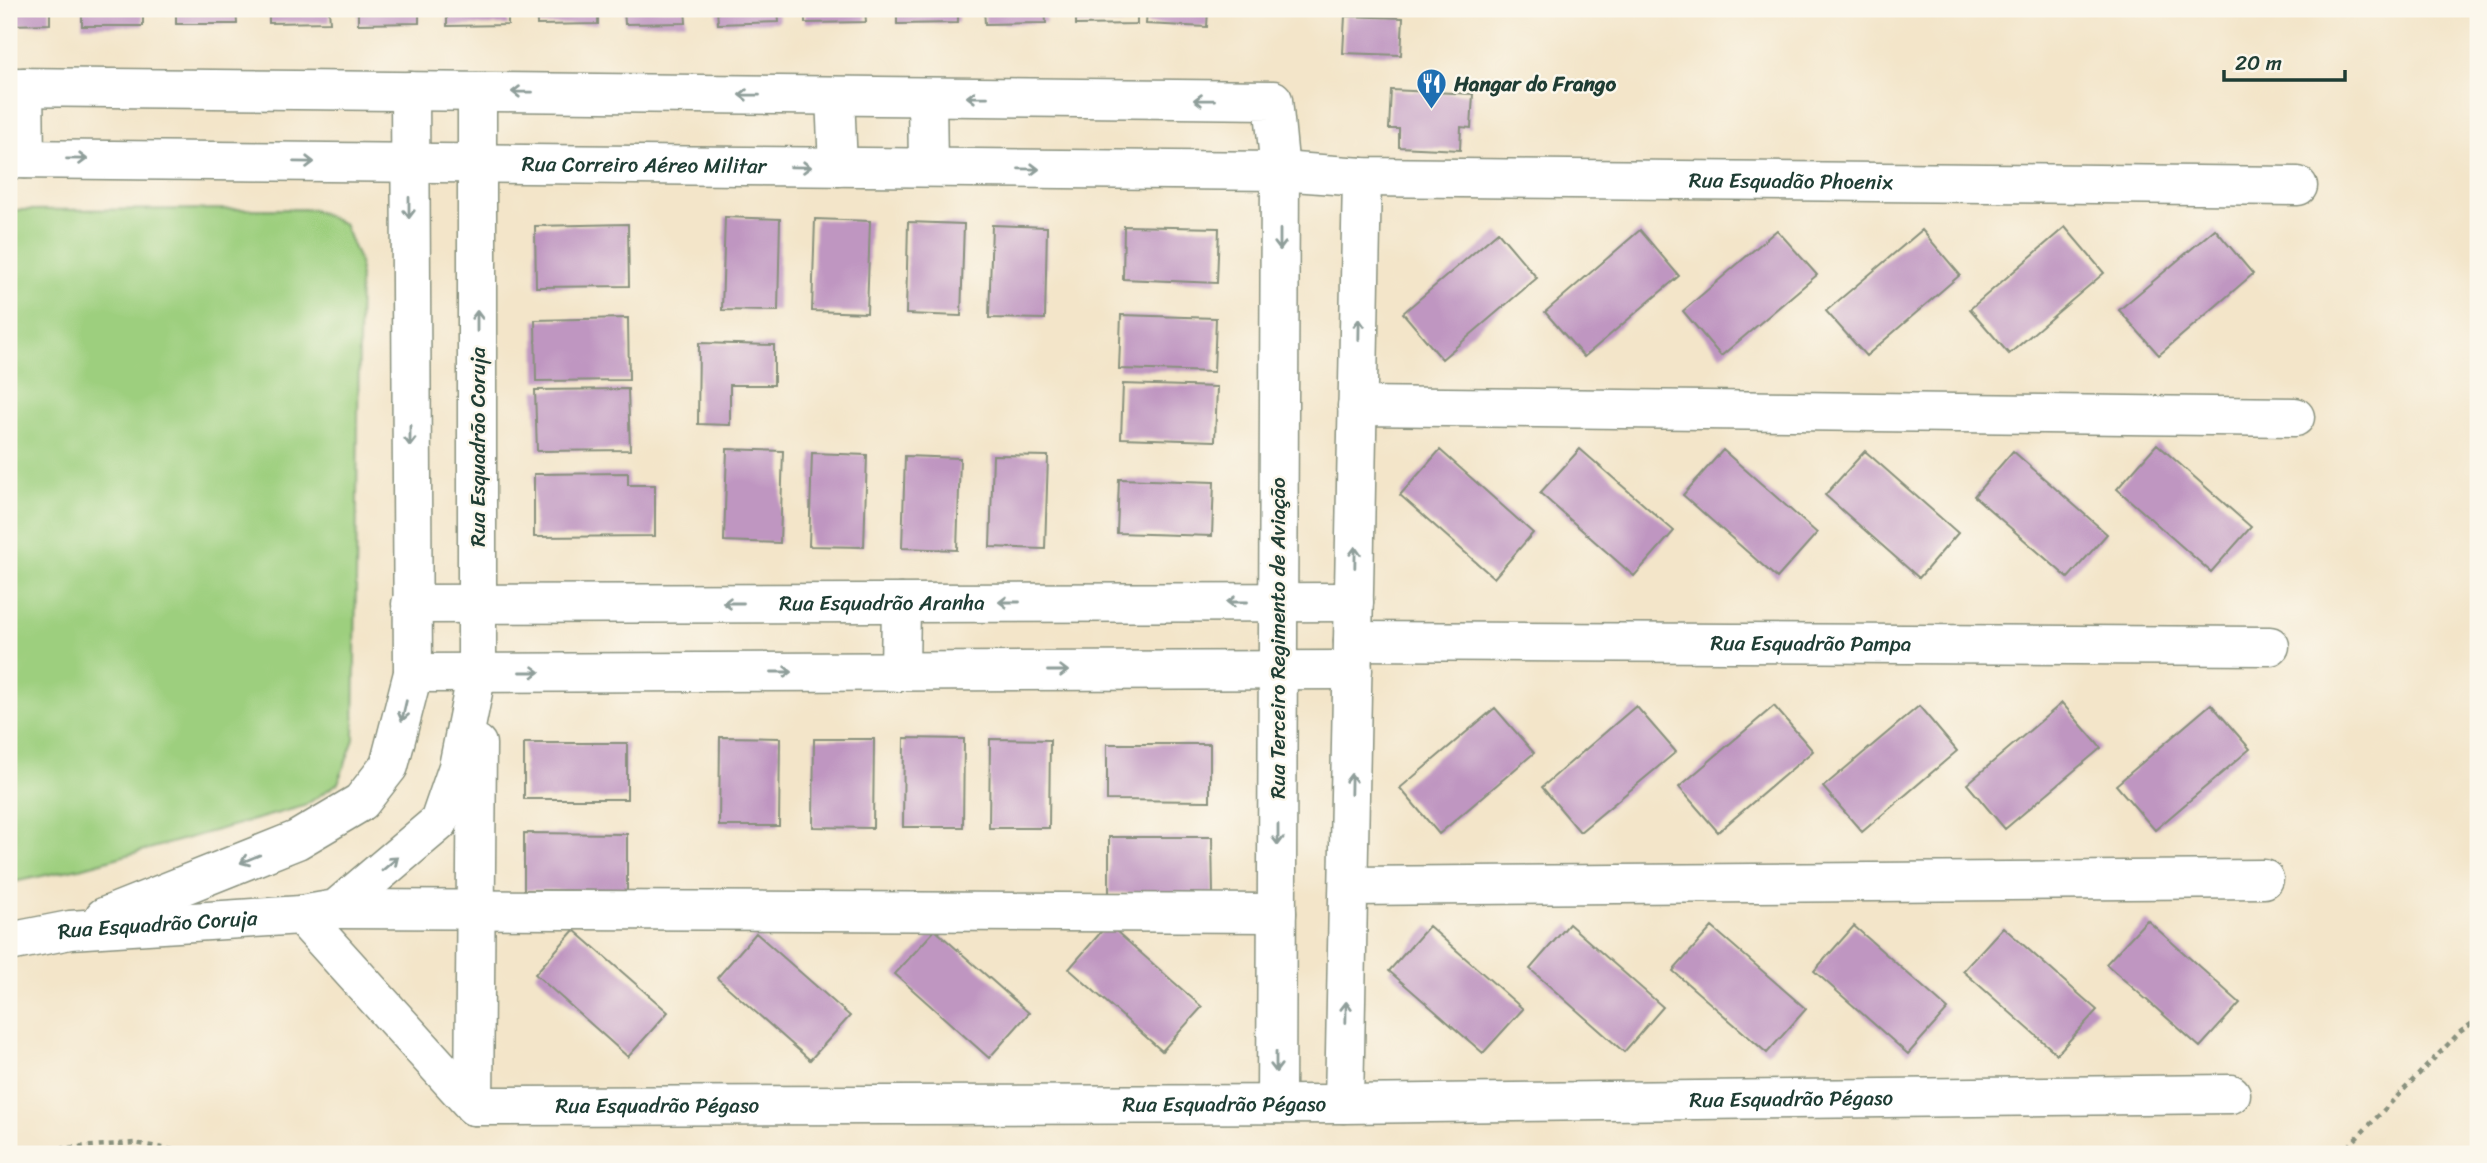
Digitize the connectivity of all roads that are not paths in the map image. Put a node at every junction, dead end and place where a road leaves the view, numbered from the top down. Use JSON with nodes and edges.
{"nodes":[{"id":1,"x":17,"y":87,"type":"edge"},
{"id":2,"x":410,"y":91,"type":"junction"},
{"id":3,"x":477,"y":92,"type":"junction"},
{"id":4,"x":835,"y":96,"type":"junction"},
{"id":5,"x":927,"y":97,"type":"junction"},
{"id":6,"x":17,"y":159,"type":"edge"},
{"id":7,"x":409,"y":163,"type":"junction"},
{"id":8,"x":476,"y":163,"type":"junction"},
{"id":9,"x":838,"y":167,"type":"junction"},
{"id":10,"x":928,"y":167,"type":"junction"},
{"id":11,"x":1280,"y":172,"type":"junction"},
{"id":12,"x":1362,"y":177,"type":"junction"},
{"id":13,"x":2298,"y":186,"type":"dead end"},
{"id":14,"x":1357,"y":406,"type":"junction"},
{"id":15,"x":2295,"y":416,"type":"dead end"},
{"id":16,"x":1278,"y":602,"type":"junction"},
{"id":17,"x":1354,"y":602,"type":"junction"},
{"id":18,"x":901,"y":603,"type":"junction"},
{"id":19,"x":411,"y":604,"type":"junction"},
{"id":20,"x":479,"y":604,"type":"junction"},
{"id":21,"x":2270,"y":646,"type":"dead end"},
{"id":22,"x":1353,"y":655,"type":"junction"},
{"id":23,"x":1279,"y":670,"type":"junction"},
{"id":24,"x":477,"y":672,"type":"junction"},
{"id":25,"x":900,"y":672,"type":"junction"},
{"id":26,"x":412,"y":673,"type":"junction"},
{"id":27,"x":2264,"y":879,"type":"dead end"},
{"id":28,"x":1349,"y":886,"type":"junction"},
{"id":29,"x":475,"y":909,"type":"junction"},
{"id":30,"x":319,"y":912,"type":"junction"},
{"id":31,"x":1277,"y":913,"type":"junction"},
{"id":32,"x":70,"y":930,"type":"junction"},
{"id":33,"x":9,"y":942,"type":"edge"},
{"id":34,"x":2231,"y":1094,"type":"dead end"},
{"id":35,"x":1276,"y":1104,"type":"junction"},
{"id":36,"x":1344,"y":1104,"type":"junction"},
{"id":37,"x":474,"y":1106,"type":"junction"}],
"edges":[{"from":1,"to":2,"type":"street"},
{"from":1,"to":6,"type":"street"},
{"from":2,"to":3,"type":"street"},
{"from":2,"to":7,"type":"street","name":"Rua Esquadrão Coruja"},
{"from":4,"to":3,"type":"street","one_way":true},
{"from":3,"to":8,"type":"street","name":"Rua Esquadrão Coruja"},
{"from":4,"to":5,"type":"street"},
{"from":4,"to":9,"type":"street"},
{"from":5,"to":10,"type":"street"},
{"from":11,"to":5,"type":"street","name":"Rua Terceiro Regimento de Aviação","one_way":true},
{"from":6,"to":7,"type":"street","name":"Rua Correiro Aéreo Militar","one_way":true},
{"from":7,"to":8,"type":"street","name":"Rua Correiro Aéreo Militar"},
{"from":7,"to":19,"type":"street","name":"Rua Esquadrão Coruja","one_way":true},
{"from":8,"to":9,"type":"street","name":"Rua Correiro Aéreo Militar","one_way":true},
{"from":20,"to":8,"type":"street","name":"Rua Esquadrão Coruja","one_way":true},
{"from":9,"to":10,"type":"street","name":"Rua Correiro Aéreo Militar"},
{"from":10,"to":11,"type":"street","name":"Rua Correiro Aéreo Militar","one_way":true},
{"from":11,"to":12,"type":"street","name":"Rua Esquadão Phoenix"},
{"from":11,"to":16,"type":"street","name":"Rua Terceiro Regimento de Aviação","one_way":true},
{"from":12,"to":13,"type":"street","name":"Rua Esquadão Phoenix"},
{"from":14,"to":12,"type":"street","one_way":true},
{"from":14,"to":15,"type":"street"},
{"from":17,"to":14,"type":"street","one_way":true},
{"from":16,"to":17,"type":"street","name":"Rua Esquadrão Aranha"},
{"from":16,"to":18,"type":"street","name":"Rua Esquadrão Aranha","one_way":true},
{"from":16,"to":23,"type":"street","name":"Rua Terceiro Regimento de Aviação"},
{"from":17,"to":22,"type":"street"},
{"from":18,"to":20,"type":"street","name":"Rua Esquadrão Aranha","one_way":true},
{"from":18,"to":25,"type":"street"},
{"from":19,"to":20,"type":"street","name":"Rua Esquadrão Aranha"},
{"from":19,"to":26,"type":"street","name":"Rua Esquadrão Coruja"},
{"from":20,"to":24,"type":"street","name":"Rua Esquadrão Coruja"},
{"from":21,"to":22,"type":"street","name":"Rua Esquadrão Pampa"},
{"from":22,"to":23,"type":"street"},
{"from":28,"to":22,"type":"street","one_way":true},
{"from":25,"to":23,"type":"street","one_way":true},
{"from":23,"to":31,"type":"street","name":"Rua Terceiro Regimento de Aviação","one_way":true},
{"from":24,"to":25,"type":"street","one_way":true},
{"from":24,"to":26,"type":"street"},
{"from":24,"to":29,"type":"street"},
{"from":30,"to":24,"type":"street","name":"Rua Esquadrão Coruja","one_way":true},
{"from":26,"to":32,"type":"street","name":"Rua Esquadrão Coruja","one_way":true},
{"from":27,"to":28,"type":"street"},
{"from":36,"to":28,"type":"street","one_way":true},
{"from":29,"to":30,"type":"street"},
{"from":29,"to":31,"type":"street"},
{"from":29,"to":37,"type":"street"},
{"from":30,"to":32,"type":"street","name":"Rua Esquadrão Coruja"},
{"from":30,"to":37,"type":"street"},
{"from":31,"to":35,"type":"street","name":"Rua Terceiro Regimento de Aviação","one_way":true},
{"from":32,"to":33,"type":"street"},
{"from":34,"to":36,"type":"street","name":"Rua Esquadrão Pégaso"},
{"from":35,"to":36,"type":"street","name":"Rua Esquadrão Pégaso"},
{"from":35,"to":37,"type":"street","name":"Rua Esquadrão Pégaso"}]}
